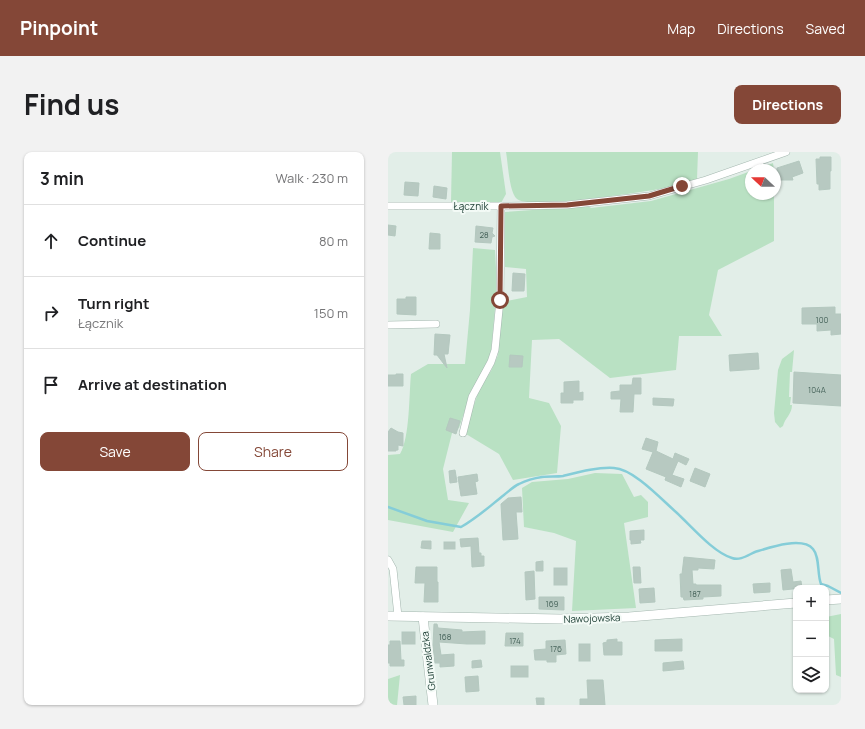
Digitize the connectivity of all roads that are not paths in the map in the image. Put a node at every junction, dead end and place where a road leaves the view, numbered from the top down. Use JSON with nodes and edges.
{"nodes":[{"id":1,"x":786,"y":152,"type":"edge"},
{"id":2,"x":388,"y":206,"type":"edge"},
{"id":3,"x":501,"y":206,"type":"junction"},
{"id":4,"x":436,"y":324,"type":"dead end"},
{"id":5,"x":388,"y":325,"type":"edge"},
{"id":6,"x":463,"y":433,"type":"dead end"},
{"id":7,"x":388,"y":560,"type":"edge"},
{"id":8,"x":793,"y":603,"type":"edge"},
{"id":9,"x":388,"y":616,"type":"edge"},
{"id":10,"x":398,"y":616,"type":"junction"},
{"id":11,"x":423,"y":617,"type":"junction"},
{"id":12,"x":433,"y":705,"type":"edge"}],
"edges":[{"from":1,"to":3,"type":"street","name":"Łącznik"},
{"from":2,"to":3,"type":"street","name":"Łącznik"},
{"from":3,"to":6,"type":"street"},
{"from":4,"to":5,"type":"street"},
{"from":7,"to":10,"type":"street"},
{"from":8,"to":11,"type":"street","name":"Nawojowska"},
{"from":9,"to":10,"type":"street","name":"Nawojowska"},
{"from":10,"to":11,"type":"street","name":"Nawojowska"},
{"from":11,"to":12,"type":"street","name":"Grunwaldzka"}]}
